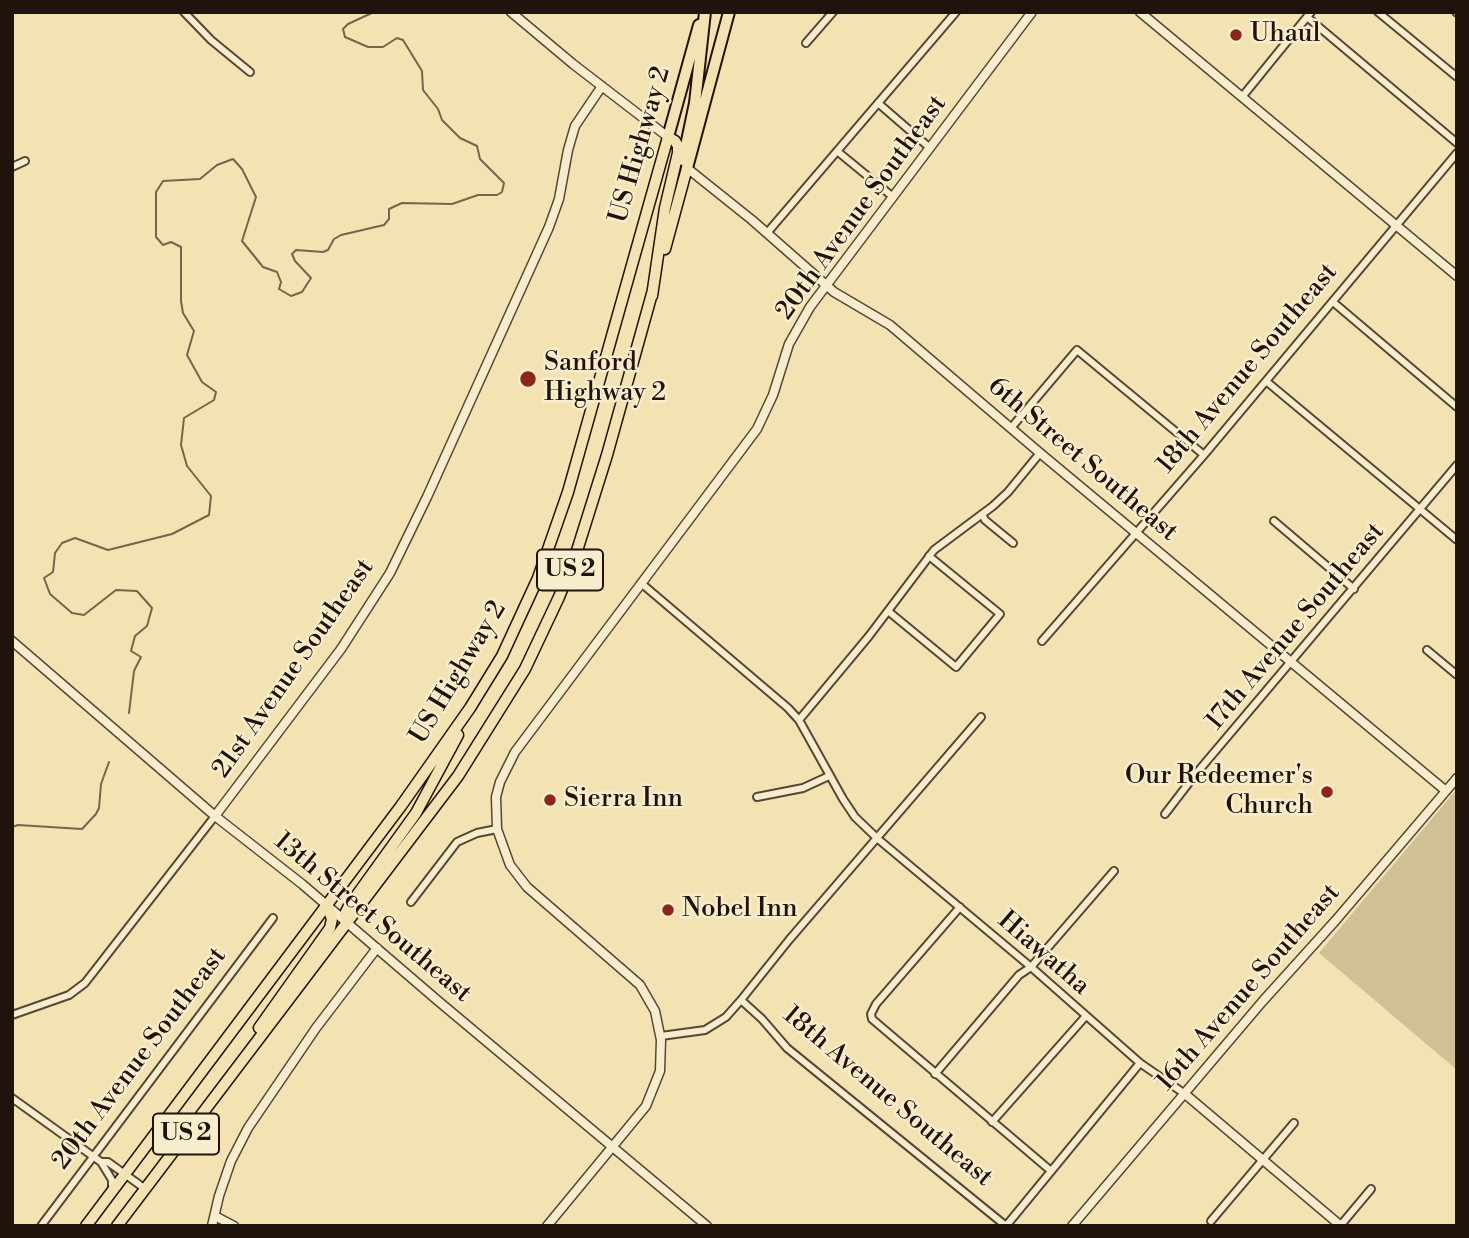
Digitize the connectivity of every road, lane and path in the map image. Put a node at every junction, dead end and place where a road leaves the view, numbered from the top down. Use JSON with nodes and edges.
{"nodes":[{"id":1,"x":184,"y":12,"type":"edge"},
{"id":2,"x":511,"y":12,"type":"edge"},
{"id":3,"x":704,"y":12,"type":"edge"},
{"id":4,"x":729,"y":12,"type":"edge"},
{"id":5,"x":833,"y":12,"type":"edge"},
{"id":6,"x":956,"y":12,"type":"edge"},
{"id":7,"x":1032,"y":12,"type":"edge"},
{"id":8,"x":1140,"y":12,"type":"edge"},
{"id":9,"x":1378,"y":12,"type":"edge"},
{"id":10,"x":1309,"y":15,"type":"edge"},
{"id":11,"x":806,"y":43,"type":"dead end"},
{"id":12,"x":250,"y":72,"type":"dead end"},
{"id":13,"x":1457,"y":77,"type":"edge"},
{"id":14,"x":602,"y":86,"type":"junction"},
{"id":15,"x":1242,"y":97,"type":"junction"},
{"id":16,"x":878,"y":103,"type":"junction"},
{"id":17,"x":668,"y":137,"type":"junction"},
{"id":18,"x":1457,"y":143,"type":"edge"},
{"id":19,"x":930,"y":148,"type":"junction"},
{"id":20,"x":837,"y":151,"type":"junction"},
{"id":21,"x":1457,"y":153,"type":"edge"},
{"id":22,"x":25,"y":161,"type":"dead end"},
{"id":23,"x":12,"y":167,"type":"edge"},
{"id":24,"x":687,"y":168,"type":"junction"},
{"id":25,"x":893,"y":197,"type":"junction"},
{"id":26,"x":1396,"y":226,"type":"junction"},
{"id":27,"x":767,"y":233,"type":"junction"},
{"id":28,"x":1457,"y":276,"type":"edge"},
{"id":29,"x":825,"y":285,"type":"junction"},
{"id":30,"x":652,"y":296,"type":"junction"},
{"id":31,"x":1333,"y":302,"type":"junction"},
{"id":32,"x":1266,"y":382,"type":"junction"},
{"id":33,"x":1457,"y":407,"type":"edge"},
{"id":34,"x":1011,"y":428,"type":"junction"},
{"id":35,"x":1040,"y":453,"type":"junction"},
{"id":36,"x":1204,"y":455,"type":"junction"},
{"id":37,"x":1457,"y":465,"type":"edge"},
{"id":38,"x":1421,"y":510,"type":"junction"},
{"id":39,"x":982,"y":514,"type":"junction"},
{"id":40,"x":1274,"y":521,"type":"dead end"},
{"id":41,"x":1135,"y":531,"type":"junction"},
{"id":42,"x":1457,"y":540,"type":"edge"},
{"id":43,"x":1013,"y":543,"type":"dead end"},
{"id":44,"x":929,"y":556,"type":"junction"},
{"id":45,"x":641,"y":583,"type":"junction"},
{"id":46,"x":1354,"y":589,"type":"junction"},
{"id":47,"x":888,"y":611,"type":"junction"},
{"id":48,"x":12,"y":641,"type":"edge"},
{"id":49,"x":1042,"y":641,"type":"dead end"},
{"id":50,"x":1427,"y":650,"type":"dead end"},
{"id":51,"x":1291,"y":663,"type":"junction"},
{"id":52,"x":1457,"y":675,"type":"edge"},
{"id":53,"x":470,"y":708,"type":"junction"},
{"id":54,"x":981,"y":717,"type":"dead end"},
{"id":55,"x":799,"y":720,"type":"junction"},
{"id":56,"x":830,"y":776,"type":"junction"},
{"id":57,"x":1457,"y":778,"type":"edge"},
{"id":58,"x":1446,"y":791,"type":"junction"},
{"id":59,"x":757,"y":797,"type":"dead end"},
{"id":60,"x":1165,"y":814,"type":"dead end"},
{"id":61,"x":215,"y":816,"type":"junction"},
{"id":62,"x":497,"y":829,"type":"junction"},
{"id":63,"x":878,"y":839,"type":"junction"},
{"id":64,"x":1114,"y":871,"type":"dead end"},
{"id":65,"x":411,"y":902,"type":"dead end"},
{"id":66,"x":327,"y":905,"type":"junction"},
{"id":67,"x":960,"y":907,"type":"junction"},
{"id":68,"x":273,"y":918,"type":"dead end"},
{"id":69,"x":347,"y":922,"type":"junction"},
{"id":70,"x":377,"y":948,"type":"junction"},
{"id":71,"x":1031,"y":967,"type":"junction"},
{"id":72,"x":741,"y":1000,"type":"junction"},
{"id":73,"x":12,"y":1015,"type":"edge"},
{"id":74,"x":1086,"y":1017,"type":"junction"},
{"id":75,"x":660,"y":1036,"type":"junction"},
{"id":76,"x":1140,"y":1063,"type":"junction"},
{"id":77,"x":935,"y":1074,"type":"junction"},
{"id":78,"x":228,"y":1080,"type":"junction"},
{"id":79,"x":1185,"y":1094,"type":"junction"},
{"id":80,"x":12,"y":1098,"type":"edge"},
{"id":81,"x":992,"y":1122,"type":"junction"},
{"id":82,"x":1294,"y":1123,"type":"dead end"},
{"id":83,"x":612,"y":1147,"type":"junction"},
{"id":84,"x":93,"y":1156,"type":"junction"},
{"id":85,"x":1263,"y":1160,"type":"junction"},
{"id":86,"x":101,"y":1162,"type":"junction"},
{"id":87,"x":1051,"y":1171,"type":"junction"},
{"id":88,"x":125,"y":1174,"type":"junction"},
{"id":89,"x":144,"y":1188,"type":"junction"},
{"id":90,"x":1371,"y":1189,"type":"dead end"},
{"id":91,"x":112,"y":1191,"type":"junction"},
{"id":92,"x":214,"y":1221,"type":"edge"},
{"id":93,"x":1211,"y":1221,"type":"dead end"},
{"id":94,"x":41,"y":1226,"type":"edge"},
{"id":95,"x":86,"y":1226,"type":"edge"},
{"id":96,"x":117,"y":1226,"type":"edge"},
{"id":97,"x":234,"y":1226,"type":"edge"},
{"id":98,"x":547,"y":1226,"type":"edge"},
{"id":99,"x":707,"y":1226,"type":"edge"},
{"id":100,"x":1006,"y":1226,"type":"edge"},
{"id":101,"x":1072,"y":1226,"type":"edge"},
{"id":102,"x":1340,"y":1226,"type":"edge"}],
"edges":[{"from":1,"to":12,"type":"street"},
{"from":2,"to":14,"type":"street"},
{"from":3,"to":17,"type":"highway","name":"US Highway 2","number":"US 2"},
{"from":3,"to":24,"type":"highway"},
{"from":4,"to":24,"type":"highway","name":"US Highway 2","number":"US 2"},
{"from":5,"to":11,"type":"street"},
{"from":6,"to":16,"type":"street"},
{"from":7,"to":19,"type":"street","name":"20th Avenue Southeast"},
{"from":8,"to":15,"type":"street"},
{"from":9,"to":13,"type":"street"},
{"from":10,"to":15,"type":"street"},
{"from":10,"to":18,"type":"street"},
{"from":14,"to":17,"type":"street"},
{"from":14,"to":61,"type":"street","name":"21st Avenue Southeast"},
{"from":15,"to":26,"type":"street"},
{"from":16,"to":19,"type":"street"},
{"from":16,"to":20,"type":"street"},
{"from":17,"to":30,"type":"highway"},
{"from":17,"to":53,"type":"highway","name":"US Highway 2","number":"US 2"},
{"from":19,"to":25,"type":"street","name":"20th Avenue Southeast"},
{"from":20,"to":25,"type":"street"},
{"from":20,"to":27,"type":"street"},
{"from":21,"to":26,"type":"street","name":"18th Avenue Southeast"},
{"from":22,"to":23,"type":"street"},
{"from":24,"to":27,"type":"street","name":"6th Street Southeast"},
{"from":24,"to":30,"type":"highway","name":"US Highway 2","number":"US 2"},
{"from":25,"to":29,"type":"street","name":"20th Avenue Southeast"},
{"from":26,"to":28,"type":"street"},
{"from":26,"to":31,"type":"street","name":"18th Avenue Southeast"},
{"from":27,"to":29,"type":"street","name":"6th Street Southeast"},
{"from":29,"to":34,"type":"street","name":"6th Street Southeast"},
{"from":29,"to":45,"type":"street","name":"20th Avenue Southeast"},
{"from":30,"to":69,"type":"highway","name":"US Highway 2","number":"US 2"},
{"from":31,"to":32,"type":"street","name":"18th Avenue Southeast"},
{"from":31,"to":33,"type":"street"},
{"from":32,"to":36,"type":"street","name":"18th Avenue Southeast"},
{"from":32,"to":38,"type":"street"},
{"from":34,"to":35,"type":"street","name":"6th Street Southeast"},
{"from":34,"to":36,"type":"street"},
{"from":35,"to":39,"type":"street"},
{"from":35,"to":41,"type":"street","name":"6th Street Southeast"},
{"from":36,"to":41,"type":"street","name":"18th Avenue Southeast"},
{"from":37,"to":38,"type":"street","name":"17th Avenue Southeast"},
{"from":38,"to":42,"type":"street"},
{"from":38,"to":46,"type":"street","name":"17th Avenue Southeast"},
{"from":39,"to":43,"type":"street"},
{"from":39,"to":44,"type":"street"},
{"from":40,"to":46,"type":"street"},
{"from":41,"to":49,"type":"street","name":"18th Avenue Southeast"},
{"from":41,"to":51,"type":"street","name":"6th Street Southeast"},
{"from":44,"to":47,"type":"street"},
{"from":44,"to":47,"type":"street"},
{"from":45,"to":55,"type":"street","name":"Hiawatha"},
{"from":45,"to":62,"type":"street","name":"20th Avenue Southeast"},
{"from":46,"to":51,"type":"street","name":"17th Avenue Southeast"},
{"from":47,"to":55,"type":"street"},
{"from":48,"to":61,"type":"street","name":"13th Street Southeast"},
{"from":50,"to":52,"type":"street"},
{"from":51,"to":58,"type":"street","name":"6th Street Southeast"},
{"from":51,"to":60,"type":"street","name":"17th Avenue Southeast"},
{"from":53,"to":66,"type":"highway","name":"US Highway 2","number":"US 2"},
{"from":53,"to":69,"type":"highway"},
{"from":54,"to":63,"type":"street"},
{"from":55,"to":56,"type":"street","name":"Hiawatha"},
{"from":56,"to":59,"type":"street"},
{"from":56,"to":63,"type":"street","name":"Hiawatha"},
{"from":57,"to":58,"type":"street","name":"16th Avenue Southeast"},
{"from":58,"to":79,"type":"street","name":"16th Avenue Southeast"},
{"from":61,"to":66,"type":"street","name":"13th Street Southeast"},
{"from":61,"to":73,"type":"street","name":"21st Avenue Southeast"},
{"from":62,"to":65,"type":"street"},
{"from":62,"to":75,"type":"street"},
{"from":63,"to":67,"type":"street","name":"Hiawatha"},
{"from":63,"to":72,"type":"street"},
{"from":64,"to":71,"type":"street"},
{"from":66,"to":69,"type":"street","name":"13th Street Southeast"},
{"from":66,"to":78,"type":"highway"},
{"from":66,"to":88,"type":"highway","name":"US Highway 2","number":"US 2"},
{"from":67,"to":71,"type":"street","name":"Hiawatha"},
{"from":67,"to":77,"type":"street"},
{"from":68,"to":84,"type":"street","name":"20th Avenue Southeast"},
{"from":69,"to":70,"type":"street","name":"13th Street Southeast"},
{"from":69,"to":78,"type":"highway","name":"US Highway 2","number":"US 2"},
{"from":70,"to":83,"type":"street","name":"13th Street Southeast"},
{"from":70,"to":92,"type":"street"},
{"from":71,"to":74,"type":"street","name":"Hiawatha"},
{"from":71,"to":77,"type":"street"},
{"from":72,"to":75,"type":"street"},
{"from":72,"to":100,"type":"street","name":"18th Avenue Southeast"},
{"from":74,"to":76,"type":"street","name":"Hiawatha"},
{"from":74,"to":81,"type":"street"},
{"from":75,"to":83,"type":"street"},
{"from":76,"to":79,"type":"street","name":"Hiawatha"},
{"from":76,"to":87,"type":"street"},
{"from":77,"to":81,"type":"street"},
{"from":78,"to":89,"type":"highway","name":"US Highway 2","number":"US 2"},
{"from":79,"to":85,"type":"street"},
{"from":79,"to":101,"type":"street","name":"16th Avenue Southeast"},
{"from":80,"to":84,"type":"street"},
{"from":81,"to":87,"type":"street"},
{"from":82,"to":85,"type":"street"},
{"from":83,"to":98,"type":"street"},
{"from":83,"to":99,"type":"street","name":"13th Street Southeast"},
{"from":84,"to":86,"type":"street"},
{"from":84,"to":94,"type":"street","name":"20th Avenue Southeast"},
{"from":85,"to":93,"type":"street"},
{"from":85,"to":102,"type":"street"},
{"from":86,"to":88,"type":"street"},
{"from":86,"to":91,"type":"street"},
{"from":87,"to":100,"type":"street"},
{"from":88,"to":89,"type":"street"},
{"from":88,"to":91,"type":"highway","name":"US Highway 2","number":"US 2"},
{"from":89,"to":96,"type":"highway","name":"US Highway 2","number":"US 2"},
{"from":90,"to":102,"type":"street"},
{"from":91,"to":95,"type":"highway","name":"US Highway 2","number":"US 2"},
{"from":92,"to":97,"type":"street"}]}
